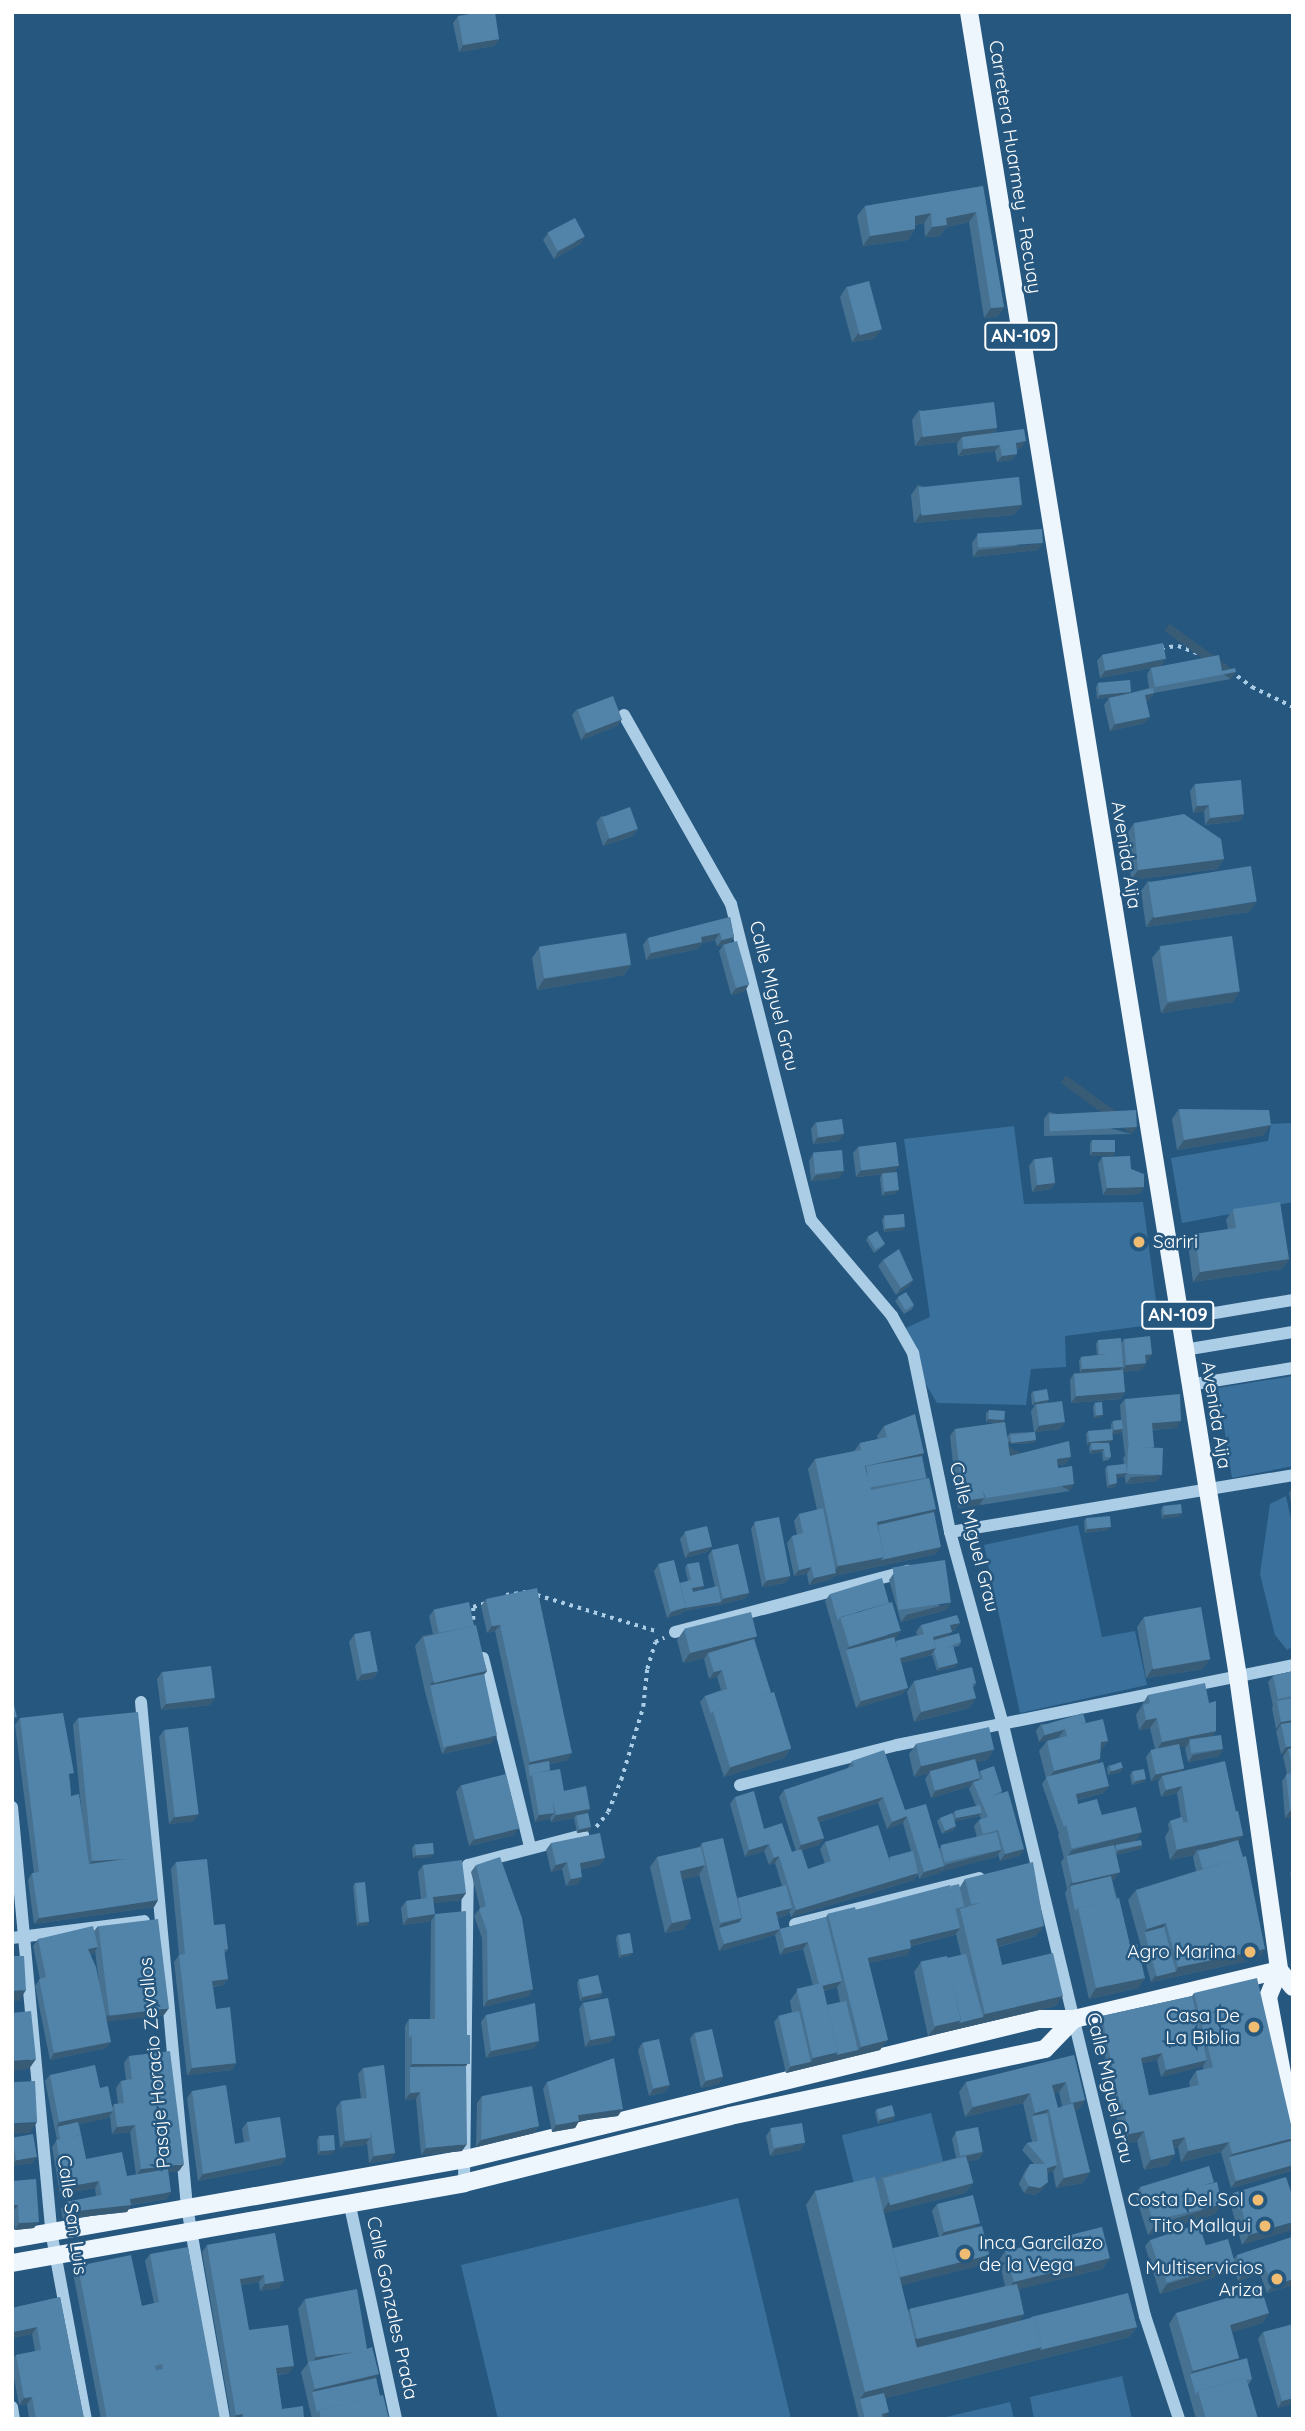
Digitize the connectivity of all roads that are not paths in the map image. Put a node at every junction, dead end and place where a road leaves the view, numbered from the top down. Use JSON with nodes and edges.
{"nodes":[{"id":1,"x":969,"y":12,"type":"edge"},
{"id":2,"x":1075,"y":660,"type":"joint"},
{"id":3,"x":624,"y":715,"type":"edge"},
{"id":4,"x":1293,"y":1300,"type":"edge"},
{"id":5,"x":1179,"y":1319,"type":"junction"},
{"id":6,"x":1293,"y":1332,"type":"edge"},
{"id":7,"x":1184,"y":1350,"type":"junction"},
{"id":8,"x":1293,"y":1368,"type":"edge"},
{"id":9,"x":1189,"y":1385,"type":"junction"},
{"id":10,"x":1293,"y":1475,"type":"edge"},
{"id":11,"x":1207,"y":1492,"type":"junction"},
{"id":12,"x":950,"y":1531,"type":"junction"},
{"id":13,"x":920,"y":1568,"type":"edge"},
{"id":14,"x":473,"y":1620,"type":"edge"},
{"id":15,"x":675,"y":1632,"type":"road end"},
{"id":16,"x":1293,"y":1665,"type":"edge"},
{"id":17,"x":1238,"y":1677,"type":"junction"},
{"id":18,"x":141,"y":1702,"type":"dead end"},
{"id":19,"x":1003,"y":1724,"type":"junction"},
{"id":20,"x":740,"y":1785,"type":"dead end"},
{"id":21,"x":12,"y":1807,"type":"edge"},
{"id":22,"x":583,"y":1835,"type":"edge"},
{"id":23,"x":530,"y":1847,"type":"junction"},
{"id":24,"x":1037,"y":1863,"type":"junction"},
{"id":25,"x":1023,"y":1867,"type":"edge"},
{"id":26,"x":996,"y":1873,"type":"edge"},
{"id":27,"x":162,"y":1920,"type":"junction"},
{"id":28,"x":794,"y":1924,"type":"edge"},
{"id":29,"x":18,"y":1937,"type":"edge"},
{"id":30,"x":1286,"y":1968,"type":"edge"},
{"id":31,"x":1293,"y":1987,"type":"edge"},
{"id":32,"x":1074,"y":2019,"type":"junction"},
{"id":33,"x":1293,"y":2133,"type":"edge"},
{"id":34,"x":466,"y":2159,"type":"junction"},
{"id":35,"x":464,"y":2183,"type":"junction"},
{"id":36,"x":350,"y":2206,"type":"junction"},
{"id":37,"x":187,"y":2207,"type":"junction"},
{"id":38,"x":191,"y":2230,"type":"junction"},
{"id":39,"x":51,"y":2231,"type":"junction"},
{"id":40,"x":12,"y":2239,"type":"edge"},
{"id":41,"x":57,"y":2255,"type":"junction"},
{"id":42,"x":12,"y":2263,"type":"edge"},
{"id":43,"x":12,"y":2407,"type":"edge"},
{"id":44,"x":14,"y":2419,"type":"edge"},
{"id":45,"x":86,"y":2419,"type":"edge"},
{"id":46,"x":224,"y":2419,"type":"edge"},
{"id":47,"x":396,"y":2419,"type":"edge"},
{"id":48,"x":1179,"y":2419,"type":"edge"}],
"edges":[{"from":1,"to":2,"type":"main road","name":"Carretera Huarmey - Recuay","number":"AN-109"},
{"from":2,"to":5,"type":"main road","name":"Avenida Aija","number":"AN-109"},
{"from":3,"to":12,"type":"street","name":"Calle MIguel Grau"},
{"from":4,"to":5,"type":"street"},
{"from":5,"to":7,"type":"main road","name":"Avenida Aija","number":"AN-109"},
{"from":6,"to":7,"type":"street"},
{"from":7,"to":9,"type":"main road","name":"Avenida Aija","number":"AN-109"},
{"from":8,"to":9,"type":"street"},
{"from":9,"to":11,"type":"main road","name":"Avenida Aija","number":"AN-109"},
{"from":10,"to":11,"type":"street"},
{"from":11,"to":12,"type":"street"},
{"from":11,"to":17,"type":"main road","name":"Avenida Aija","number":"AN-109"},
{"from":12,"to":19,"type":"street","name":"Calle MIguel Grau"},
{"from":13,"to":15,"type":"street"},
{"from":14,"to":23,"type":"street"},
{"from":16,"to":17,"type":"street"},
{"from":17,"to":19,"type":"street"},
{"from":17,"to":30,"type":"main road","name":"Avenida Aija","number":"AN-109"},
{"from":18,"to":27,"type":"street","name":"Pasaje Horacio Zevallos"},
{"from":19,"to":20,"type":"street"},
{"from":19,"to":24,"type":"street","name":"Calle MIguel Grau"},
{"from":21,"to":29,"type":"street","name":"Calle San Luis"},
{"from":22,"to":23,"type":"street"},
{"from":23,"to":34,"type":"street"},
{"from":24,"to":25,"type":"street"},
{"from":24,"to":32,"type":"street","name":"Calle MIguel Grau"},
{"from":26,"to":28,"type":"street"},
{"from":27,"to":29,"type":"street"},
{"from":27,"to":37,"type":"street","name":"Pasaje Horacio Zevallos"},
{"from":29,"to":39,"type":"street","name":"Calle San Luis"},
{"from":30,"to":31,"type":"main road"},
{"from":30,"to":32,"type":"main road"},
{"from":30,"to":33,"type":"main road","name":"Avenida Aija","number":"AN-109"},
{"from":32,"to":34,"type":"main road"},
{"from":32,"to":35,"type":"main road"},
{"from":32,"to":48,"type":"street","name":"Calle MIguel Grau"},
{"from":34,"to":35,"type":"street"},
{"from":34,"to":37,"type":"main road"},
{"from":35,"to":36,"type":"main road"},
{"from":36,"to":38,"type":"main road"},
{"from":36,"to":47,"type":"street","name":"Calle Gonzales Prada"},
{"from":37,"to":38,"type":"street","name":"Pasaje Horacio Zevallos"},
{"from":37,"to":39,"type":"main road"},
{"from":38,"to":41,"type":"main road"},
{"from":38,"to":46,"type":"street","name":"Pasaje Horacio Zevallos"},
{"from":39,"to":40,"type":"main road"},
{"from":39,"to":41,"type":"street","name":"Calle San Luis"},
{"from":41,"to":42,"type":"main road"},
{"from":41,"to":45,"type":"street","name":"Calle San Luis"},
{"from":43,"to":44,"type":"street"}]}
